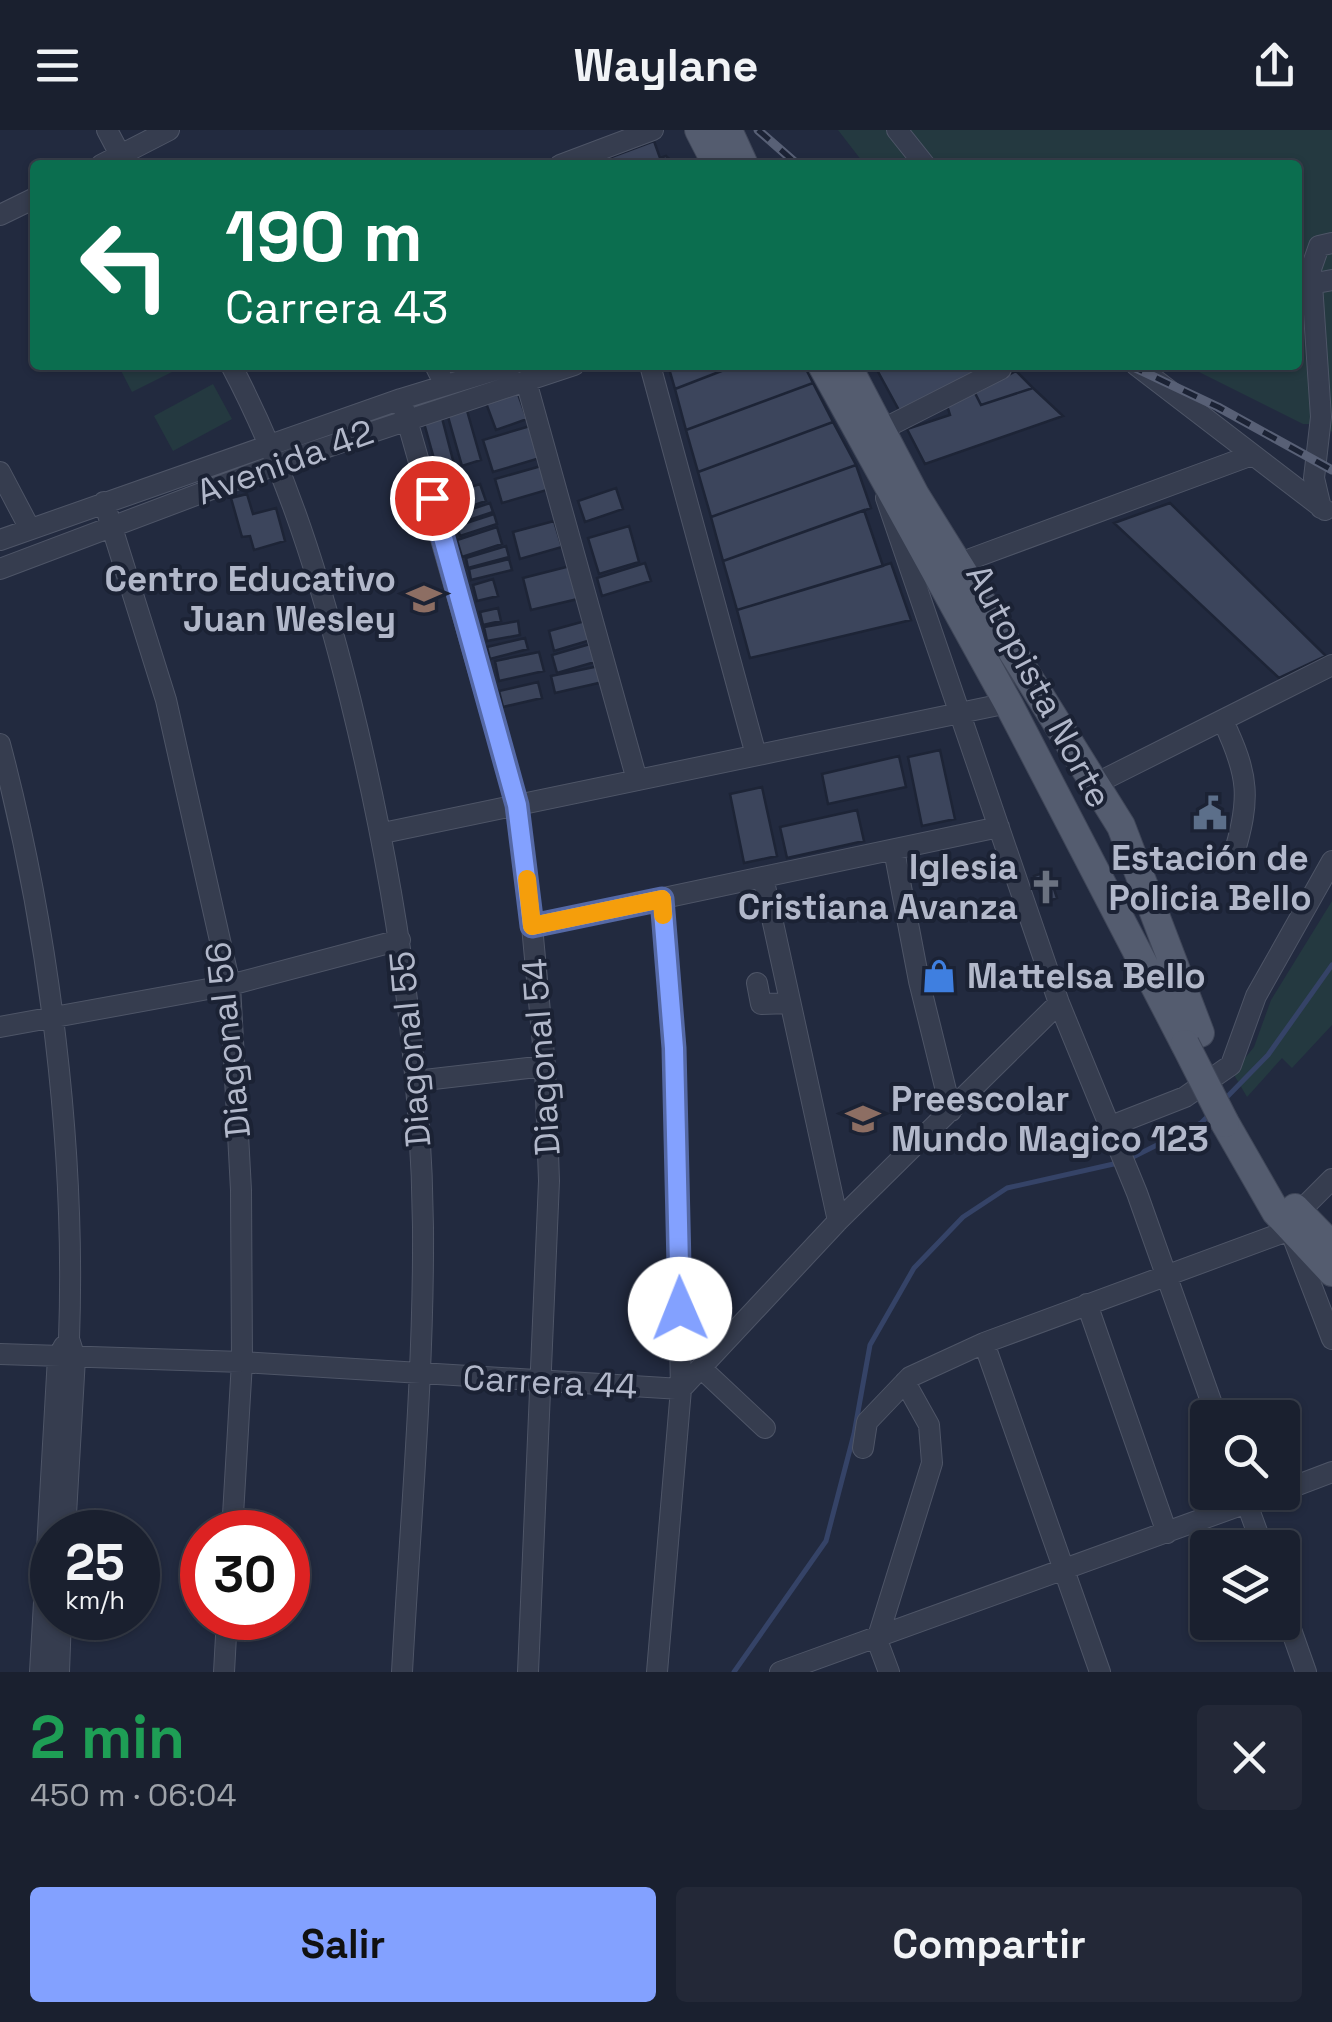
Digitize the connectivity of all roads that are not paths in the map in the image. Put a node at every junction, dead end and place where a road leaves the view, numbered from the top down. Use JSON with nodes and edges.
{"nodes":[{"id":1,"x":107,"y":130,"type":"edge"},
{"id":2,"x":168,"y":130,"type":"edge"},
{"id":3,"x":653,"y":130,"type":"edge"},
{"id":4,"x":699,"y":130,"type":"edge"},
{"id":5,"x":728,"y":130,"type":"edge"},
{"id":6,"x":897,"y":130,"type":"edge"},
{"id":7,"x":123,"y":160,"type":"edge"},
{"id":8,"x":573,"y":160,"type":"edge"},
{"id":9,"x":714,"y":160,"type":"edge"},
{"id":10,"x":742,"y":160,"type":"edge"},
{"id":11,"x":921,"y":160,"type":"edge"},
{"id":12,"x":30,"y":201,"type":"edge"},
{"id":13,"x":0,"y":216,"type":"edge"},
{"id":14,"x":1332,"y":243,"type":"edge"},
{"id":15,"x":1322,"y":282,"type":"edge"},
{"id":16,"x":233,"y":370,"type":"edge"},
{"id":17,"x":437,"y":370,"type":"edge"},
{"id":18,"x":651,"y":370,"type":"edge"},
{"id":19,"x":825,"y":370,"type":"edge"},
{"id":20,"x":850,"y":370,"type":"edge"},
{"id":21,"x":999,"y":370,"type":"edge"},
{"id":22,"x":1142,"y":370,"type":"edge"},
{"id":23,"x":519,"y":373,"type":"edge"},
{"id":24,"x":444,"y":385,"type":"junction"},
{"id":25,"x":404,"y":408,"type":"junction"},
{"id":26,"x":881,"y":430,"type":"junction"},
{"id":27,"x":274,"y":453,"type":"junction"},
{"id":28,"x":1252,"y":455,"type":"junction"},
{"id":29,"x":0,"y":472,"type":"edge"},
{"id":30,"x":878,"y":472,"type":"junction"},
{"id":31,"x":1314,"y":478,"type":"junction"},
{"id":32,"x":1294,"y":488,"type":"junction"},
{"id":33,"x":104,"y":502,"type":"junction"},
{"id":34,"x":1327,"y":512,"type":"edge"},
{"id":35,"x":111,"y":525,"type":"junction"},
{"id":36,"x":30,"y":529,"type":"junction"},
{"id":37,"x":0,"y":540,"type":"edge"},
{"id":38,"x":956,"y":564,"type":"junction"},
{"id":39,"x":0,"y":568,"type":"edge"},
{"id":40,"x":1332,"y":665,"type":"edge"},
{"id":41,"x":1008,"y":704,"type":"junction"},
{"id":42,"x":958,"y":712,"type":"junction"},
{"id":43,"x":1223,"y":721,"type":"junction"},
{"id":44,"x":0,"y":744,"type":"edge"},
{"id":45,"x":756,"y":755,"type":"junction"},
{"id":46,"x":636,"y":780,"type":"junction"},
{"id":47,"x":1097,"y":783,"type":"junction"},
{"id":48,"x":517,"y":805,"type":"junction"},
{"id":49,"x":999,"y":827,"type":"junction"},
{"id":50,"x":383,"y":833,"type":"junction"},
{"id":51,"x":894,"y":850,"type":"junction"},
{"id":52,"x":1232,"y":857,"type":"dead end"},
{"id":53,"x":1332,"y":860,"type":"edge"},
{"id":54,"x":763,"y":877,"type":"junction"},
{"id":55,"x":662,"y":899,"type":"junction"},
{"id":56,"x":532,"y":926,"type":"junction"},
{"id":57,"x":400,"y":940,"type":"junction"},
{"id":58,"x":757,"y":983,"type":"dead end"},
{"id":59,"x":230,"y":985,"type":"junction"},
{"id":60,"x":1059,"y":1002,"type":"junction"},
{"id":61,"x":790,"y":1003,"type":"junction"},
{"id":62,"x":50,"y":1016,"type":"junction"},
{"id":63,"x":0,"y":1027,"type":"edge"},
{"id":64,"x":1193,"y":1038,"type":"junction"},
{"id":65,"x":545,"y":1066,"type":"junction"},
{"id":66,"x":416,"y":1082,"type":"junction"},
{"id":67,"x":951,"y":1111,"type":"junction"},
{"id":68,"x":1111,"y":1126,"type":"junction"},
{"id":69,"x":1332,"y":1179,"type":"edge"},
{"id":70,"x":1294,"y":1221,"type":"junction"},
{"id":71,"x":838,"y":1222,"type":"junction"},
{"id":72,"x":1332,"y":1246,"type":"edge"},
{"id":73,"x":1332,"y":1272,"type":"edge"},
{"id":74,"x":1166,"y":1275,"type":"junction"},
{"id":75,"x":1087,"y":1304,"type":"junction"},
{"id":76,"x":1332,"y":1339,"type":"edge"},
{"id":77,"x":984,"y":1342,"type":"junction"},
{"id":78,"x":67,"y":1351,"type":"junction"},
{"id":79,"x":0,"y":1354,"type":"edge"},
{"id":80,"x":242,"y":1362,"type":"junction"},
{"id":81,"x":701,"y":1368,"type":"junction"},
{"id":82,"x":418,"y":1376,"type":"junction"},
{"id":83,"x":543,"y":1382,"type":"junction"},
{"id":84,"x":905,"y":1382,"type":"junction"},
{"id":85,"x":682,"y":1389,"type":"junction"},
{"id":86,"x":1211,"y":1400,"type":"edge"},
{"id":87,"x":765,"y":1428,"type":"dead end"},
{"id":88,"x":864,"y":1448,"type":"dead end"},
{"id":89,"x":1332,"y":1472,"type":"edge"},
{"id":90,"x":1300,"y":1484,"type":"edge"},
{"id":91,"x":65,"y":1510,"type":"edge"},
{"id":92,"x":233,"y":1510,"type":"edge"},
{"id":93,"x":1218,"y":1510,"type":"edge"},
{"id":94,"x":1167,"y":1533,"type":"junction"},
{"id":95,"x":1064,"y":1571,"type":"junction"},
{"id":96,"x":60,"y":1640,"type":"edge"},
{"id":97,"x":226,"y":1640,"type":"edge"},
{"id":98,"x":877,"y":1640,"type":"junction"},
{"id":99,"x":1295,"y":1640,"type":"edge"},
{"id":100,"x":40,"y":1672,"type":"edge"},
{"id":101,"x":58,"y":1672,"type":"edge"},
{"id":102,"x":224,"y":1672,"type":"edge"},
{"id":103,"x":402,"y":1672,"type":"edge"},
{"id":104,"x":528,"y":1672,"type":"edge"},
{"id":105,"x":657,"y":1672,"type":"edge"},
{"id":106,"x":780,"y":1672,"type":"edge"},
{"id":107,"x":888,"y":1672,"type":"edge"},
{"id":108,"x":1100,"y":1672,"type":"edge"},
{"id":109,"x":1306,"y":1672,"type":"edge"}],
"edges":[{"from":1,"to":7,"type":"street"},
{"from":2,"to":7,"type":"street"},
{"from":3,"to":8,"type":"street"},
{"from":4,"to":9,"type":"main road"},
{"from":5,"to":10,"type":"main road"},
{"from":6,"to":11,"type":"street"},
{"from":12,"to":13,"type":"street"},
{"from":14,"to":15,"type":"street"},
{"from":15,"to":31,"type":"street"},
{"from":16,"to":27,"type":"street","name":"Diagonal 55"},
{"from":17,"to":24,"type":"street"},
{"from":18,"to":45,"type":"street"},
{"from":19,"to":30,"type":"main road","name":"Autopista Norte"},
{"from":20,"to":26,"type":"main road","name":"Autopista Norte"},
{"from":21,"to":26,"type":"street"},
{"from":22,"to":28,"type":"street"},
{"from":23,"to":24,"type":"street","name":"Avenida 42"},
{"from":23,"to":25,"type":"street","name":"Avenida 42"},
{"from":23,"to":46,"type":"street"},
{"from":24,"to":25,"type":"street","name":"Avenida 42"},
{"from":25,"to":27,"type":"street","name":"Avenida 42"},
{"from":25,"to":48,"type":"street","name":"Diagonal 54"},
{"from":26,"to":38,"type":"main road","name":"Autopista Norte"},
{"from":27,"to":33,"type":"street","name":"Avenida 42"},
{"from":27,"to":35,"type":"street","name":"Avenida 42"},
{"from":27,"to":50,"type":"street","name":"Diagonal 55"},
{"from":28,"to":32,"type":"street"},
{"from":28,"to":38,"type":"street"},
{"from":29,"to":36,"type":"street"},
{"from":30,"to":41,"type":"main road","name":"Autopista Norte"},
{"from":30,"to":42,"type":"street"},
{"from":31,"to":32,"type":"street"},
{"from":31,"to":34,"type":"street"},
{"from":32,"to":34,"type":"street"},
{"from":33,"to":35,"type":"street","name":"Diagonal 56"},
{"from":33,"to":36,"type":"street","name":"Avenida 42"},
{"from":35,"to":39,"type":"street","name":"Avenida 42"},
{"from":35,"to":59,"type":"street","name":"Diagonal 56"},
{"from":36,"to":37,"type":"street","name":"Avenida 42"},
{"from":38,"to":47,"type":"main road","name":"Autopista Norte"},
{"from":40,"to":43,"type":"street"},
{"from":41,"to":42,"type":"street"},
{"from":41,"to":64,"type":"main road","name":"Autopista Norte"},
{"from":42,"to":45,"type":"street"},
{"from":42,"to":49,"type":"street"},
{"from":43,"to":47,"type":"street"},
{"from":43,"to":52,"type":"street"},
{"from":44,"to":62,"type":"street"},
{"from":45,"to":46,"type":"street"},
{"from":46,"to":48,"type":"street"},
{"from":47,"to":64,"type":"main road","name":"Autopista Norte"},
{"from":48,"to":50,"type":"street"},
{"from":48,"to":56,"type":"street","name":"Diagonal 54"},
{"from":49,"to":51,"type":"street"},
{"from":49,"to":60,"type":"street"},
{"from":50,"to":57,"type":"street","name":"Diagonal 55"},
{"from":51,"to":54,"type":"street"},
{"from":51,"to":67,"type":"street"},
{"from":53,"to":68,"type":"street"},
{"from":54,"to":55,"type":"street"},
{"from":54,"to":61,"type":"street"},
{"from":55,"to":56,"type":"street"},
{"from":55,"to":85,"type":"street"},
{"from":56,"to":65,"type":"street","name":"Diagonal 54"},
{"from":57,"to":59,"type":"street"},
{"from":57,"to":66,"type":"street","name":"Diagonal 55"},
{"from":58,"to":61,"type":"street"},
{"from":59,"to":62,"type":"street"},
{"from":59,"to":80,"type":"street","name":"Diagonal 56"},
{"from":60,"to":67,"type":"street","name":"Carrera 44"},
{"from":60,"to":68,"type":"street"},
{"from":61,"to":71,"type":"street"},
{"from":62,"to":63,"type":"street"},
{"from":62,"to":78,"type":"street"},
{"from":64,"to":70,"type":"main road","bridge":true},
{"from":65,"to":66,"type":"street"},
{"from":65,"to":83,"type":"street","name":"Diagonal 54"},
{"from":66,"to":82,"type":"street","name":"Diagonal 55"},
{"from":67,"to":71,"type":"street","name":"Carrera 44"},
{"from":68,"to":74,"type":"street"},
{"from":69,"to":70,"type":"street"},
{"from":70,"to":72,"type":"main road"},
{"from":70,"to":73,"type":"main road"},
{"from":70,"to":74,"type":"street"},
{"from":70,"to":76,"type":"street"},
{"from":71,"to":81,"type":"street","name":"Carrera 44"},
{"from":74,"to":75,"type":"street"},
{"from":74,"to":86,"type":"street"},
{"from":75,"to":77,"type":"street"},
{"from":75,"to":94,"type":"street"},
{"from":77,"to":84,"type":"street"},
{"from":77,"to":95,"type":"street"},
{"from":78,"to":79,"type":"street","name":"Carrera 44"},
{"from":78,"to":80,"type":"street","name":"Carrera 44"},
{"from":78,"to":91,"type":"street"},
{"from":78,"to":100,"type":"street"},
{"from":80,"to":82,"type":"street","name":"Carrera 44"},
{"from":80,"to":92,"type":"street","name":"Diagonal 56"},
{"from":81,"to":85,"type":"street","name":"Carrera 44"},
{"from":81,"to":87,"type":"street"},
{"from":82,"to":83,"type":"street","name":"Carrera 44"},
{"from":82,"to":103,"type":"street","name":"Diagonal 55"},
{"from":83,"to":85,"type":"street","name":"Carrera 44"},
{"from":83,"to":104,"type":"street","name":"Diagonal 54"},
{"from":84,"to":88,"type":"street"},
{"from":84,"to":98,"type":"street"},
{"from":85,"to":105,"type":"street"},
{"from":89,"to":90,"type":"street"},
{"from":93,"to":94,"type":"street"},
{"from":94,"to":95,"type":"street"},
{"from":95,"to":98,"type":"street"},
{"from":95,"to":108,"type":"street"},
{"from":96,"to":101,"type":"street"},
{"from":97,"to":102,"type":"street"},
{"from":98,"to":106,"type":"street"},
{"from":98,"to":107,"type":"street"},
{"from":99,"to":109,"type":"street"}]}
